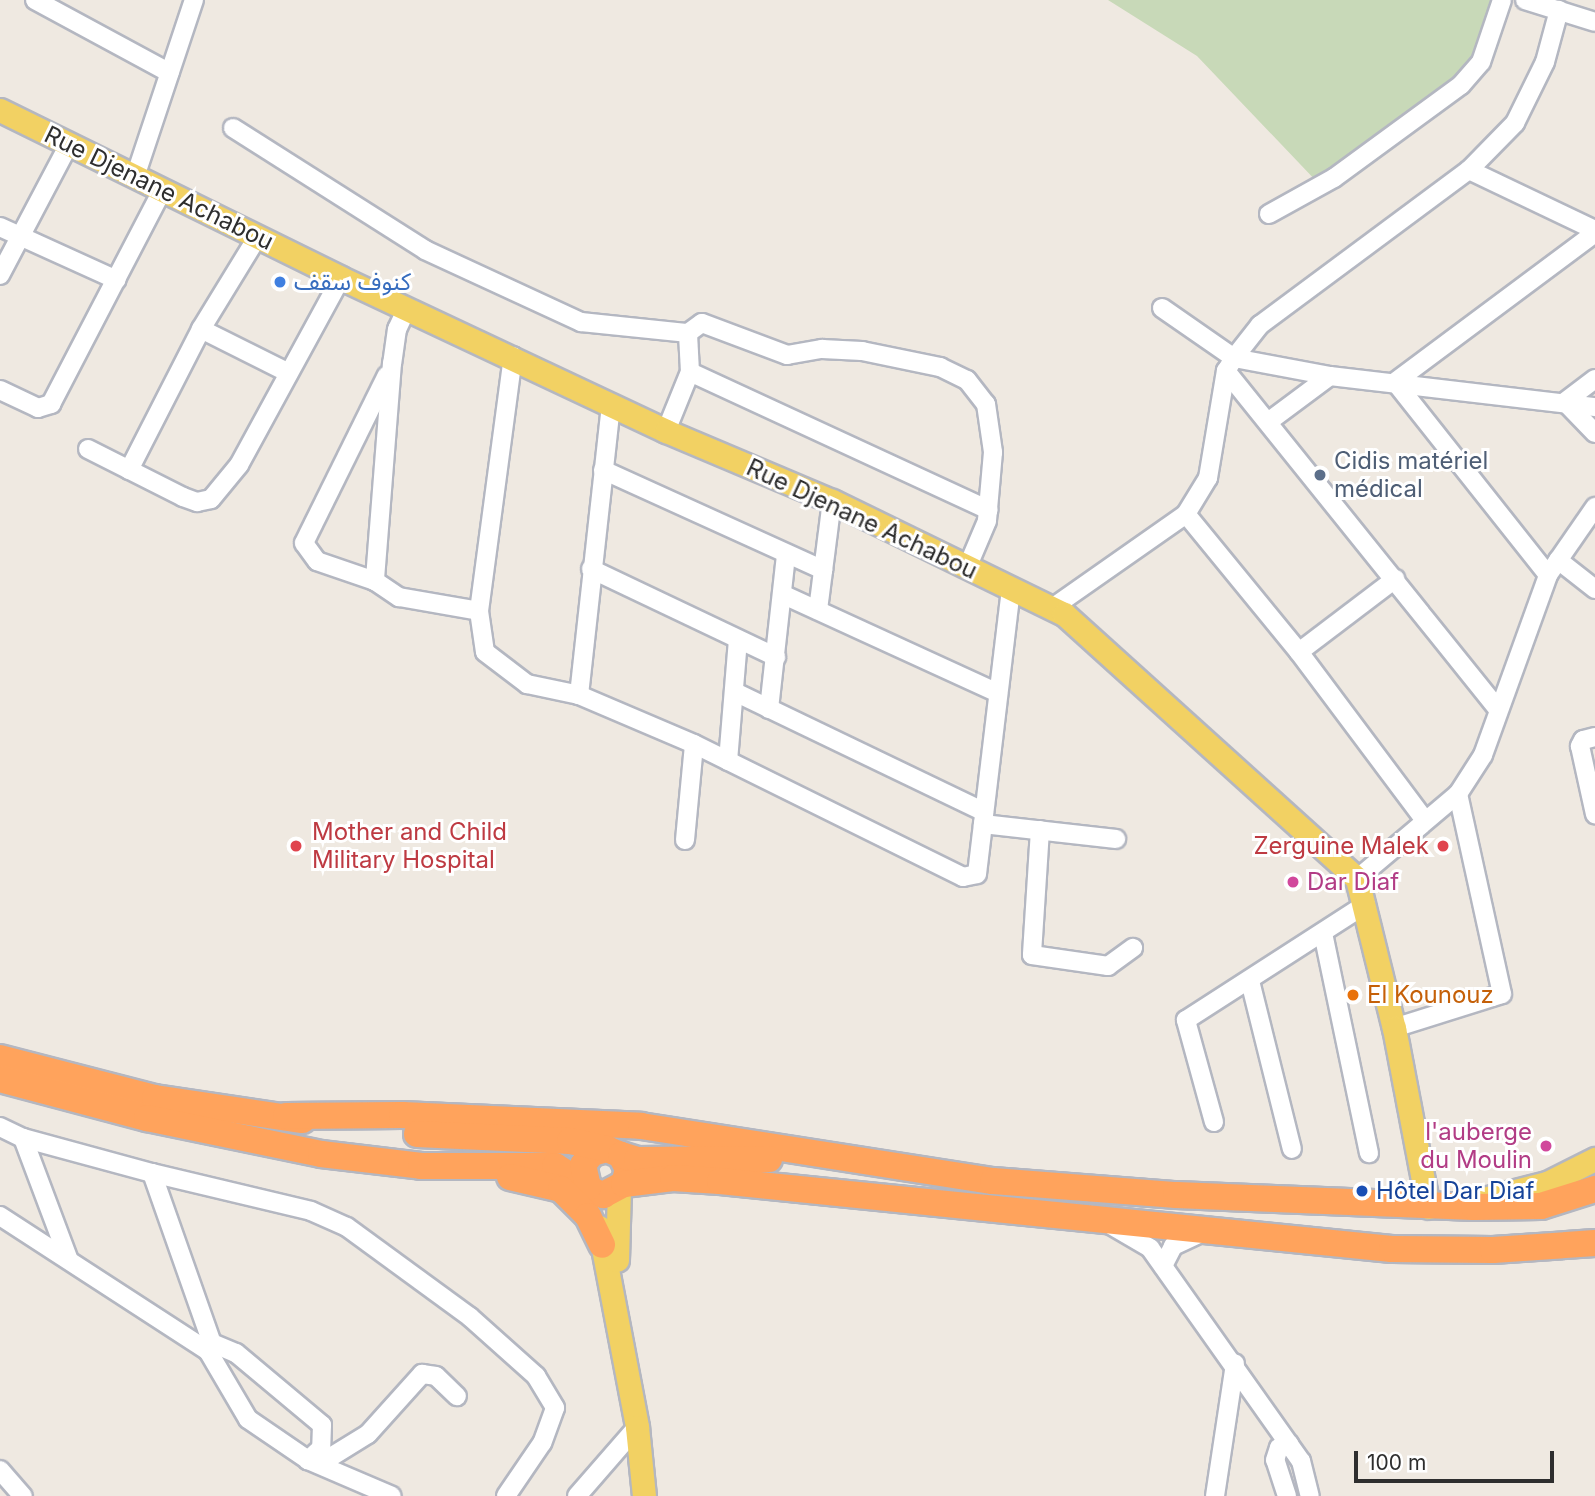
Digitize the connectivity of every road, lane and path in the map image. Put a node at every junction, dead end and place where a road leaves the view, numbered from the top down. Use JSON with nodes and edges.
{"nodes":[{"id":1,"x":35,"y":0,"type":"edge"},
{"id":2,"x":194,"y":0,"type":"edge"},
{"id":3,"x":1502,"y":0,"type":"edge"},
{"id":4,"x":1525,"y":0,"type":"edge"},
{"id":5,"x":1559,"y":10,"type":"junction"},
{"id":6,"x":1595,"y":22,"type":"edge"},
{"id":7,"x":170,"y":73,"type":"junction"},
{"id":8,"x":0,"y":110,"type":"edge"},
{"id":9,"x":233,"y":128,"type":"dead end"},
{"id":10,"x":69,"y":144,"type":"junction"},
{"id":11,"x":1469,"y":170,"type":"junction"},
{"id":12,"x":135,"y":177,"type":"junction"},
{"id":13,"x":162,"y":191,"type":"junction"},
{"id":14,"x":1269,"y":214,"type":"dead end"},
{"id":15,"x":0,"y":227,"type":"edge"},
{"id":16,"x":1595,"y":231,"type":"edge"},
{"id":17,"x":258,"y":236,"type":"junction"},
{"id":18,"x":23,"y":237,"type":"junction"},
{"id":19,"x":0,"y":275,"type":"edge"},
{"id":20,"x":341,"y":278,"type":"junction"},
{"id":21,"x":117,"y":280,"type":"junction"},
{"id":22,"x":407,"y":308,"type":"junction"},
{"id":23,"x":1162,"y":308,"type":"dead end"},
{"id":24,"x":201,"y":329,"type":"junction"},
{"id":25,"x":688,"y":333,"type":"junction"},
{"id":26,"x":513,"y":356,"type":"junction"},
{"id":27,"x":392,"y":363,"type":"junction"},
{"id":28,"x":1230,"y":364,"type":"junction"},
{"id":29,"x":690,"y":372,"type":"junction"},
{"id":30,"x":289,"y":373,"type":"junction"},
{"id":31,"x":1330,"y":376,"type":"junction"},
{"id":32,"x":1595,"y":379,"type":"edge"},
{"id":33,"x":1395,"y":382,"type":"junction"},
{"id":34,"x":0,"y":390,"type":"edge"},
{"id":35,"x":1565,"y":402,"type":"junction"},
{"id":36,"x":611,"y":405,"type":"junction"},
{"id":37,"x":1595,"y":407,"type":"edge"},
{"id":38,"x":1269,"y":422,"type":"junction"},
{"id":39,"x":666,"y":431,"type":"junction"},
{"id":40,"x":1595,"y":433,"type":"edge"},
{"id":41,"x":88,"y":449,"type":"dead end"},
{"id":42,"x":128,"y":470,"type":"junction"},
{"id":43,"x":603,"y":470,"type":"junction"},
{"id":44,"x":832,"y":501,"type":"junction"},
{"id":45,"x":1595,"y":507,"type":"edge"},
{"id":46,"x":989,"y":510,"type":"junction"},
{"id":47,"x":1186,"y":514,"type":"junction"},
{"id":48,"x":786,"y":555,"type":"junction"},
{"id":49,"x":967,"y":568,"type":"junction"},
{"id":50,"x":1553,"y":568,"type":"junction"},
{"id":51,"x":591,"y":569,"type":"junction"},
{"id":52,"x":823,"y":570,"type":"junction"},
{"id":53,"x":1395,"y":579,"type":"junction"},
{"id":54,"x":375,"y":581,"type":"junction"},
{"id":55,"x":1595,"y":589,"type":"edge"},
{"id":56,"x":1011,"y":590,"type":"junction"},
{"id":57,"x":784,"y":595,"type":"junction"},
{"id":58,"x":1052,"y":608,"type":"junction"},
{"id":59,"x":818,"y":610,"type":"junction"},
{"id":60,"x":479,"y":611,"type":"junction"},
{"id":61,"x":738,"y":639,"type":"junction"},
{"id":62,"x":1299,"y":652,"type":"junction"},
{"id":63,"x":776,"y":657,"type":"junction"},
{"id":64,"x":737,"y":693,"type":"junction"},
{"id":65,"x":998,"y":693,"type":"junction"},
{"id":66,"x":579,"y":695,"type":"junction"},
{"id":67,"x":769,"y":709,"type":"junction"},
{"id":68,"x":1499,"y":710,"type":"junction"},
{"id":69,"x":1595,"y":737,"type":"edge"},
{"id":70,"x":694,"y":744,"type":"junction"},
{"id":71,"x":728,"y":761,"type":"junction"},
{"id":72,"x":1458,"y":794,"type":"junction"},
{"id":73,"x":1595,"y":814,"type":"edge"},
{"id":74,"x":983,"y":818,"type":"junction"},
{"id":75,"x":1424,"y":819,"type":"junction"},
{"id":76,"x":1040,"y":830,"type":"junction"},
{"id":77,"x":1116,"y":839,"type":"dead end"},
{"id":78,"x":685,"y":840,"type":"dead end"},
{"id":79,"x":1356,"y":879,"type":"junction"},
{"id":80,"x":1366,"y":904,"type":"junction"},
{"id":81,"x":1323,"y":933,"type":"junction"},
{"id":82,"x":1133,"y":948,"type":"dead end"},
{"id":83,"x":1250,"y":981,"type":"junction"},
{"id":84,"x":1394,"y":1028,"type":"junction"},
{"id":85,"x":0,"y":1058,"type":"edge"},
{"id":86,"x":0,"y":1079,"type":"edge"},
{"id":87,"x":286,"y":1116,"type":"junction"},
{"id":88,"x":1214,"y":1122,"type":"dead end"},
{"id":89,"x":0,"y":1127,"type":"edge"},
{"id":90,"x":23,"y":1138,"type":"junction"},
{"id":91,"x":1292,"y":1149,"type":"dead end"},
{"id":92,"x":614,"y":1152,"type":"junction"},
{"id":93,"x":1369,"y":1153,"type":"dead end"},
{"id":94,"x":834,"y":1159,"type":"junction"},
{"id":95,"x":1595,"y":1159,"type":"edge"},
{"id":96,"x":421,"y":1166,"type":"junction"},
{"id":97,"x":152,"y":1173,"type":"junction"},
{"id":98,"x":607,"y":1188,"type":"junction"},
{"id":99,"x":1595,"y":1189,"type":"edge"},
{"id":100,"x":1434,"y":1207,"type":"junction"},
{"id":101,"x":0,"y":1216,"type":"edge"},
{"id":102,"x":1100,"y":1219,"type":"junction"},
{"id":103,"x":1206,"y":1231,"type":"junction"},
{"id":104,"x":1595,"y":1243,"type":"edge"},
{"id":105,"x":602,"y":1245,"type":"junction"},
{"id":106,"x":68,"y":1258,"type":"junction"},
{"id":107,"x":1163,"y":1266,"type":"junction"},
{"id":108,"x":623,"y":1343,"type":"junction"},
{"id":109,"x":210,"y":1347,"type":"junction"},
{"id":110,"x":1235,"y":1363,"type":"junction"},
{"id":111,"x":457,"y":1396,"type":"dead end"},
{"id":112,"x":637,"y":1427,"type":"junction"},
{"id":113,"x":1289,"y":1444,"type":"junction"},
{"id":114,"x":314,"y":1461,"type":"junction"},
{"id":115,"x":0,"y":1470,"type":"edge"},
{"id":116,"x":23,"y":1496,"type":"edge"},
{"id":117,"x":392,"y":1496,"type":"edge"},
{"id":118,"x":506,"y":1496,"type":"edge"},
{"id":119,"x":577,"y":1496,"type":"edge"},
{"id":120,"x":644,"y":1496,"type":"edge"},
{"id":121,"x":1215,"y":1496,"type":"edge"},
{"id":122,"x":1287,"y":1496,"type":"edge"},
{"id":123,"x":1310,"y":1496,"type":"edge"}],
"edges":[{"from":1,"to":7,"type":"street"},
{"from":2,"to":7,"type":"street"},
{"from":3,"to":14,"type":"street"},
{"from":4,"to":5,"type":"street"},
{"from":5,"to":6,"type":"street"},
{"from":5,"to":11,"type":"street"},
{"from":7,"to":12,"type":"street"},
{"from":8,"to":10,"type":"main road","name":"Rue Djenane Achabou"},
{"from":9,"to":25,"type":"street"},
{"from":10,"to":12,"type":"main road","name":"Rue Djenane Achabou"},
{"from":10,"to":18,"type":"street"},
{"from":11,"to":16,"type":"street"},
{"from":11,"to":28,"type":"street"},
{"from":12,"to":13,"type":"main road","name":"Rue Djenane Achabou"},
{"from":13,"to":17,"type":"main road","name":"Rue Djenane Achabou"},
{"from":13,"to":21,"type":"street"},
{"from":15,"to":18,"type":"street"},
{"from":16,"to":33,"type":"street"},
{"from":17,"to":20,"type":"main road","name":"Rue Djenane Achabou"},
{"from":17,"to":24,"type":"street"},
{"from":18,"to":19,"type":"street"},
{"from":18,"to":21,"type":"street"},
{"from":20,"to":22,"type":"main road","name":"Rue Djenane Achabou"},
{"from":20,"to":30,"type":"street"},
{"from":21,"to":34,"type":"street"},
{"from":22,"to":26,"type":"main road","name":"Rue Djenane Achabou"},
{"from":22,"to":27,"type":"street"},
{"from":23,"to":28,"type":"street"},
{"from":24,"to":30,"type":"street"},
{"from":24,"to":42,"type":"street"},
{"from":25,"to":29,"type":"street"},
{"from":25,"to":46,"type":"street"},
{"from":26,"to":36,"type":"main road","name":"Rue Djenane Achabou"},
{"from":26,"to":60,"type":"street"},
{"from":27,"to":54,"type":"street"},
{"from":27,"to":54,"type":"street"},
{"from":28,"to":31,"type":"street"},
{"from":28,"to":38,"type":"street"},
{"from":28,"to":47,"type":"street"},
{"from":29,"to":39,"type":"street"},
{"from":29,"to":46,"type":"street"},
{"from":30,"to":42,"type":"street"},
{"from":31,"to":33,"type":"street"},
{"from":31,"to":38,"type":"street"},
{"from":32,"to":35,"type":"street"},
{"from":33,"to":35,"type":"street"},
{"from":33,"to":50,"type":"street"},
{"from":35,"to":37,"type":"street"},
{"from":35,"to":40,"type":"street"},
{"from":36,"to":39,"type":"main road","name":"Rue Djenane Achabou"},
{"from":36,"to":43,"type":"street"},
{"from":38,"to":53,"type":"street"},
{"from":39,"to":44,"type":"main road","name":"Rue Djenane Achabou"},
{"from":41,"to":42,"type":"street"},
{"from":43,"to":48,"type":"street"},
{"from":43,"to":51,"type":"street"},
{"from":44,"to":49,"type":"main road","name":"Rue Djenane Achabou"},
{"from":44,"to":52,"type":"street"},
{"from":45,"to":50,"type":"street"},
{"from":46,"to":49,"type":"street"},
{"from":47,"to":58,"type":"street"},
{"from":47,"to":62,"type":"street"},
{"from":48,"to":52,"type":"street"},
{"from":48,"to":57,"type":"street"},
{"from":49,"to":56,"type":"main road","name":"Rue Djenane Achabou"},
{"from":50,"to":55,"type":"street"},
{"from":50,"to":68,"type":"street"},
{"from":51,"to":61,"type":"street"},
{"from":51,"to":66,"type":"street"},
{"from":52,"to":59,"type":"street"},
{"from":53,"to":62,"type":"street"},
{"from":53,"to":68,"type":"street"},
{"from":54,"to":60,"type":"street"},
{"from":56,"to":58,"type":"main road","name":"Rue Djenane Achabou"},
{"from":56,"to":65,"type":"street"},
{"from":57,"to":59,"type":"street"},
{"from":57,"to":63,"type":"street"},
{"from":58,"to":79,"type":"main road","name":"Rue Djenane Achabou"},
{"from":59,"to":65,"type":"street"},
{"from":60,"to":66,"type":"street"},
{"from":61,"to":63,"type":"street"},
{"from":61,"to":64,"type":"street"},
{"from":62,"to":75,"type":"street"},
{"from":63,"to":67,"type":"street"},
{"from":64,"to":67,"type":"street"},
{"from":64,"to":71,"type":"street"},
{"from":65,"to":74,"type":"street"},
{"from":66,"to":70,"type":"street"},
{"from":67,"to":74,"type":"street"},
{"from":68,"to":72,"type":"street"},
{"from":69,"to":73,"type":"street"},
{"from":70,"to":71,"type":"street"},
{"from":70,"to":78,"type":"street"},
{"from":71,"to":74,"type":"street"},
{"from":72,"to":75,"type":"street"},
{"from":72,"to":84,"type":"street"},
{"from":74,"to":76,"type":"street"},
{"from":75,"to":79,"type":"street"},
{"from":76,"to":77,"type":"street"},
{"from":76,"to":82,"type":"street"},
{"from":79,"to":80,"type":"main road","name":"Rue Djenane Achabou"},
{"from":80,"to":81,"type":"street"},
{"from":80,"to":84,"type":"main road","name":"Rue Djenane Achabou"},
{"from":81,"to":83,"type":"street"},
{"from":81,"to":93,"type":"street"},
{"from":83,"to":88,"type":"street"},
{"from":83,"to":91,"type":"street"},
{"from":84,"to":100,"type":"main road","name":"Rue Djenane Achabou"},
{"from":85,"to":87,"type":"highway"},
{"from":86,"to":96,"type":"highway"},
{"from":87,"to":92,"type":"highway"},
{"from":87,"to":94,"type":"highway"},
{"from":89,"to":90,"type":"street"},
{"from":90,"to":97,"type":"street"},
{"from":90,"to":106,"type":"street"},
{"from":92,"to":94,"type":"highway"},
{"from":92,"to":98,"type":"highway"},
{"from":92,"to":98,"type":"highway"},
{"from":94,"to":100,"type":"highway"},
{"from":95,"to":100,"type":"main road"},
{"from":96,"to":98,"type":"highway"},
{"from":96,"to":105,"type":"highway"},
{"from":97,"to":109,"type":"street"},
{"from":97,"to":118,"type":"street"},
{"from":98,"to":102,"type":"highway"},
{"from":98,"to":105,"type":"main road"},
{"from":98,"to":108,"type":"main road"},
{"from":99,"to":100,"type":"highway"},
{"from":101,"to":106,"type":"street"},
{"from":102,"to":103,"type":"highway"},
{"from":102,"to":107,"type":"street"},
{"from":103,"to":104,"type":"highway"},
{"from":103,"to":107,"type":"street"},
{"from":105,"to":108,"type":"main road"},
{"from":106,"to":109,"type":"street"},
{"from":107,"to":110,"type":"street"},
{"from":108,"to":112,"type":"main road"},
{"from":109,"to":114,"type":"street"},
{"from":109,"to":114,"type":"street"},
{"from":110,"to":113,"type":"street"},
{"from":110,"to":121,"type":"street"},
{"from":111,"to":114,"type":"street"},
{"from":112,"to":119,"type":"street"},
{"from":112,"to":120,"type":"main road"},
{"from":113,"to":122,"type":"street"},
{"from":113,"to":123,"type":"street"},
{"from":114,"to":117,"type":"street"},
{"from":115,"to":116,"type":"street"}]}
